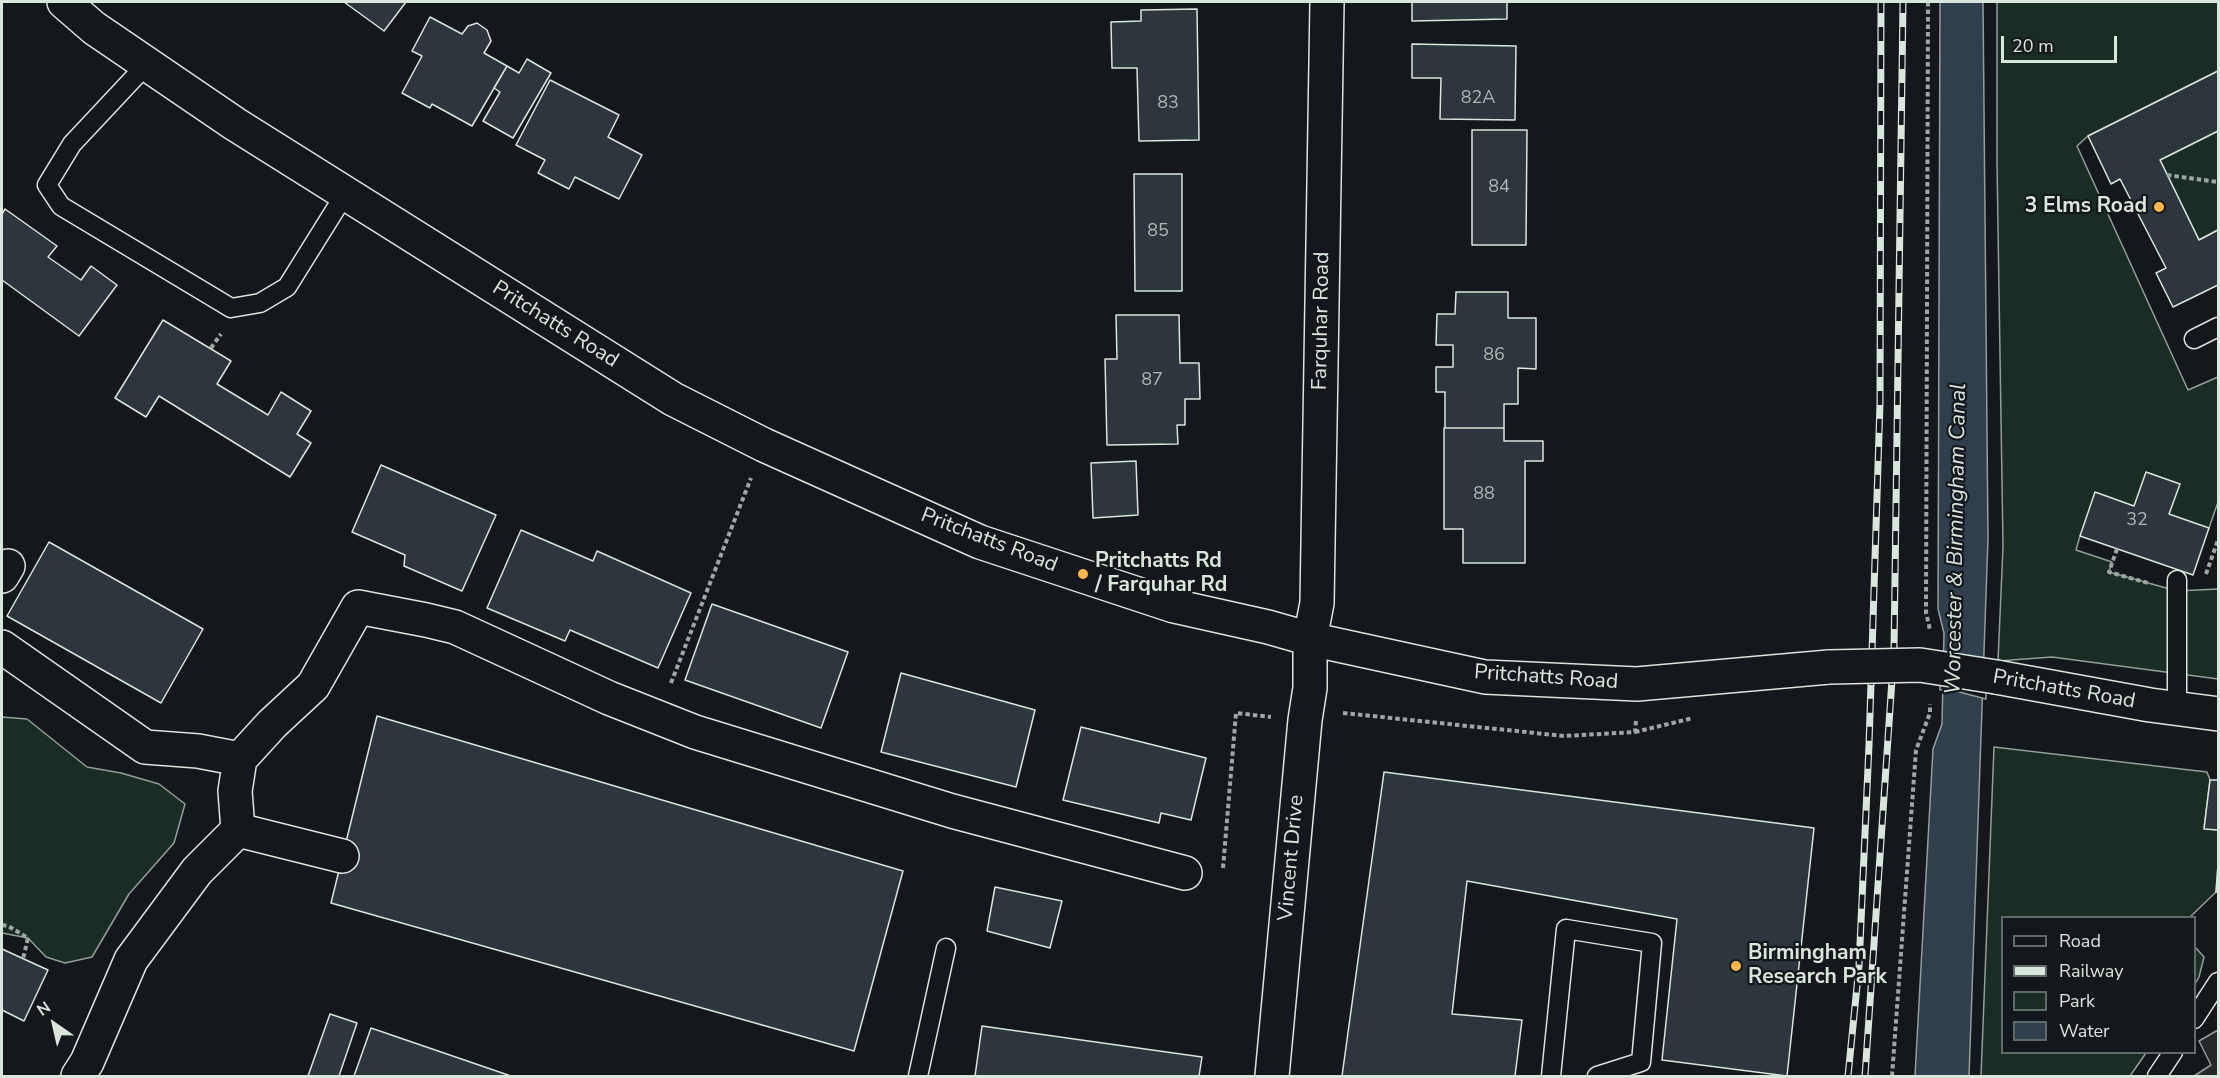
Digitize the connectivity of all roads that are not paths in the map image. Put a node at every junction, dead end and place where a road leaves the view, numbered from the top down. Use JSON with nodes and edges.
{"nodes":[{"id":1,"x":64,"y":2,"type":"edge"},
{"id":2,"x":1327,"y":2,"type":"edge"},
{"id":3,"x":147,"y":64,"type":"junction"},
{"id":4,"x":345,"y":194,"type":"junction"},
{"id":5,"x":2218,"y":327,"type":"edge"},
{"id":6,"x":2194,"y":339,"type":"dead end"},
{"id":7,"x":2176,"y":580,"type":"dead end"},
{"id":8,"x":1310,"y":639,"type":"junction"},
{"id":9,"x":2,"y":647,"type":"edge"},
{"id":10,"x":2177,"y":707,"type":"junction"},
{"id":11,"x":2218,"y":714,"type":"edge"},
{"id":12,"x":240,"y":759,"type":"junction"},
{"id":13,"x":238,"y":830,"type":"junction"},
{"id":14,"x":342,"y":856,"type":"dead end"},
{"id":15,"x":1185,"y":873,"type":"dead end"},
{"id":16,"x":946,"y":948,"type":"dead end"},
{"id":17,"x":2218,"y":982,"type":"edge"},
{"id":18,"x":2196,"y":1016,"type":"edge"},
{"id":19,"x":2172,"y":1054,"type":"edge"},
{"id":20,"x":78,"y":1077,"type":"edge"},
{"id":21,"x":918,"y":1077,"type":"edge"},
{"id":22,"x":1272,"y":1077,"type":"edge"},
{"id":23,"x":1551,"y":1077,"type":"edge"},
{"id":24,"x":1598,"y":1077,"type":"edge"},
{"id":25,"x":2157,"y":1077,"type":"edge"}],
"edges":[{"from":1,"to":3,"type":"street","name":"Pritchatts Road"},
{"from":2,"to":8,"type":"street","name":"Farquhar Road"},
{"from":3,"to":4,"type":"street","name":"Pritchatts Road"},
{"from":3,"to":4,"type":"lane"},
{"from":4,"to":8,"type":"street","name":"Pritchatts Road"},
{"from":5,"to":6,"type":"lane"},
{"from":7,"to":10,"type":"lane"},
{"from":8,"to":10,"type":"street","name":"Pritchatts Road","bridge":true},
{"from":8,"to":22,"type":"street","name":"Vincent Drive"},
{"from":9,"to":12,"type":"street"},
{"from":10,"to":11,"type":"street","name":"Pritchatts Road"},
{"from":12,"to":13,"type":"street"},
{"from":12,"to":15,"type":"street"},
{"from":13,"to":14,"type":"street"},
{"from":13,"to":20,"type":"street"},
{"from":16,"to":21,"type":"lane"},
{"from":17,"to":18,"type":"lane"},
{"from":19,"to":25,"type":"lane"},
{"from":23,"to":24,"type":"lane"}]}
